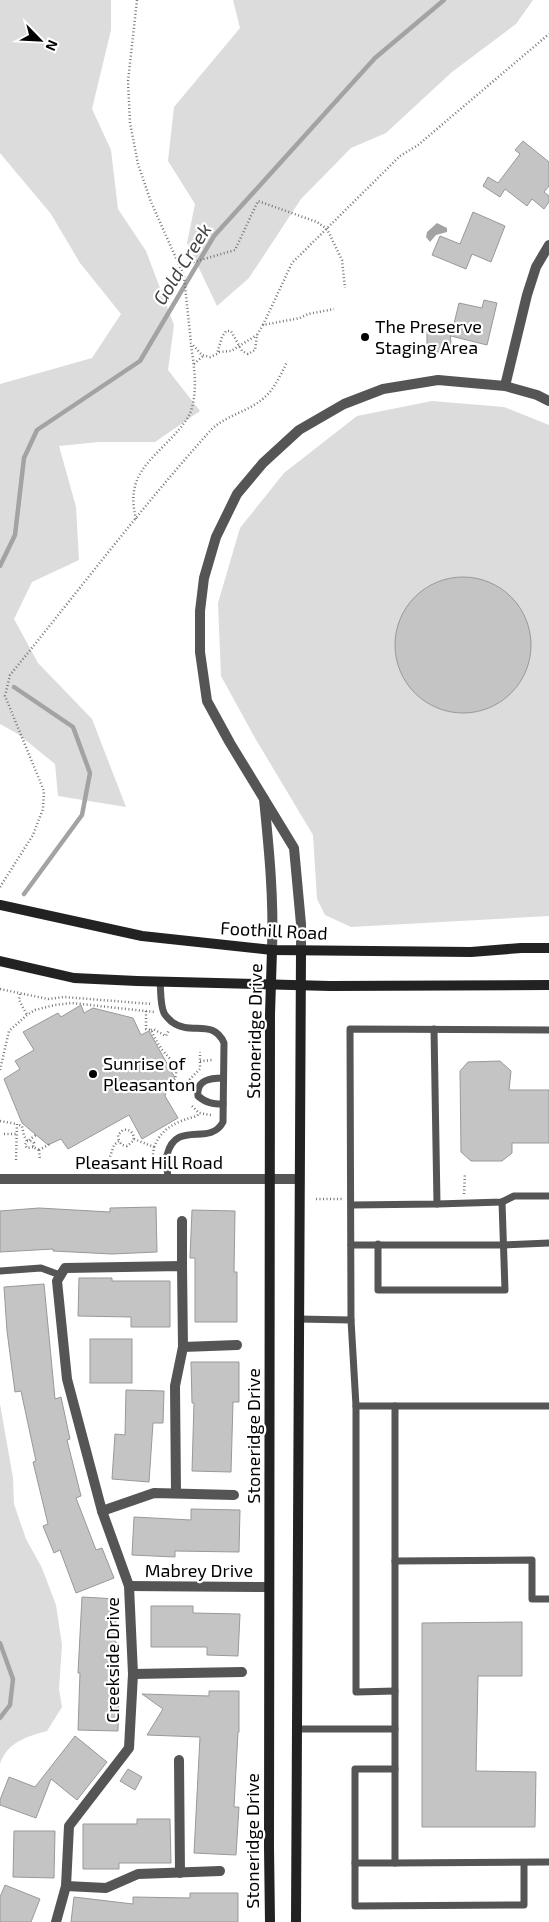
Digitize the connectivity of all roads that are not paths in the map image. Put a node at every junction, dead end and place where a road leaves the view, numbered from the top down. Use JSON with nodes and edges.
{"nodes":[{"id":1,"x":549,"y":245,"type":"edge"},
{"id":2,"x":504,"y":386,"type":"junction"},
{"id":3,"x":549,"y":401,"type":"edge"},
{"id":4,"x":263,"y":796,"type":"junction"},
{"id":5,"x":0,"y":905,"type":"edge"},
{"id":6,"x":549,"y":948,"type":"edge"},
{"id":7,"x":272,"y":950,"type":"junction"},
{"id":8,"x":301,"y":951,"type":"junction"},
{"id":9,"x":0,"y":961,"type":"edge"},
{"id":10,"x":160,"y":981,"type":"junction"},
{"id":11,"x":271,"y":984,"type":"junction"},
{"id":12,"x":300,"y":985,"type":"junction"},
{"id":13,"x":549,"y":985,"type":"edge"},
{"id":14,"x":434,"y":1029,"type":"junction"},
{"id":15,"x":549,"y":1030,"type":"edge"},
{"id":16,"x":223,"y":1078,"type":"junction"},
{"id":17,"x":223,"y":1104,"type":"junction"},
{"id":18,"x":0,"y":1179,"type":"edge"},
{"id":19,"x":168,"y":1179,"type":"junction"},
{"id":20,"x":271,"y":1179,"type":"junction"},
{"id":21,"x":299,"y":1179,"type":"junction"},
{"id":22,"x":549,"y":1196,"type":"edge"},
{"id":23,"x":502,"y":1202,"type":"junction"},
{"id":24,"x":437,"y":1204,"type":"junction"},
{"id":25,"x":350,"y":1205,"type":"junction"},
{"id":26,"x":182,"y":1221,"type":"dead end"},
{"id":27,"x":549,"y":1243,"type":"edge"},
{"id":28,"x":378,"y":1244,"type":"junction"},
{"id":29,"x":351,"y":1245,"type":"junction"},
{"id":30,"x":503,"y":1245,"type":"junction"},
{"id":31,"x":182,"y":1266,"type":"junction"},
{"id":32,"x":0,"y":1271,"type":"edge"},
{"id":33,"x":63,"y":1271,"type":"junction"},
{"id":34,"x":298,"y":1319,"type":"junction"},
{"id":35,"x":351,"y":1320,"type":"junction"},
{"id":36,"x":237,"y":1345,"type":"dead end"},
{"id":37,"x":183,"y":1346,"type":"junction"},
{"id":38,"x":356,"y":1406,"type":"junction"},
{"id":39,"x":395,"y":1406,"type":"junction"},
{"id":40,"x":549,"y":1406,"type":"edge"},
{"id":41,"x":176,"y":1493,"type":"junction"},
{"id":42,"x":234,"y":1495,"type":"dead end"},
{"id":43,"x":102,"y":1511,"type":"junction"},
{"id":44,"x":395,"y":1560,"type":"junction"},
{"id":45,"x":129,"y":1586,"type":"junction"},
{"id":46,"x":269,"y":1587,"type":"junction"},
{"id":47,"x":549,"y":1599,"type":"edge"},
{"id":48,"x":242,"y":1672,"type":"dead end"},
{"id":49,"x":133,"y":1674,"type":"junction"},
{"id":50,"x":395,"y":1691,"type":"junction"},
{"id":51,"x":297,"y":1729,"type":"junction"},
{"id":52,"x":394,"y":1729,"type":"junction"},
{"id":53,"x":179,"y":1760,"type":"dead end"},
{"id":54,"x":395,"y":1769,"type":"junction"},
{"id":55,"x":355,"y":1862,"type":"junction"},
{"id":56,"x":549,"y":1862,"type":"edge"},
{"id":57,"x":395,"y":1863,"type":"junction"},
{"id":58,"x":524,"y":1863,"type":"junction"},
{"id":59,"x":220,"y":1871,"type":"dead end"},
{"id":60,"x":180,"y":1873,"type":"junction"},
{"id":61,"x":66,"y":1886,"type":"junction"},
{"id":62,"x":56,"y":1922,"type":"edge"},
{"id":63,"x":270,"y":1922,"type":"edge"},
{"id":64,"x":296,"y":1922,"type":"edge"}],
"edges":[{"from":1,"to":2,"type":"street"},
{"from":2,"to":3,"type":"street"},
{"from":2,"to":4,"type":"street"},
{"from":4,"to":7,"type":"street"},
{"from":4,"to":8,"type":"street"},
{"from":5,"to":7,"type":"main road","name":"Foothill Road"},
{"from":6,"to":8,"type":"main road","name":"Foothill Road"},
{"from":7,"to":8,"type":"main road","name":"Foothill Road"},
{"from":7,"to":11,"type":"main road","name":"Stoneridge Drive"},
{"from":8,"to":12,"type":"main road"},
{"from":9,"to":10,"type":"main road"},
{"from":10,"to":11,"type":"main road"},
{"from":10,"to":16,"type":"lane"},
{"from":11,"to":12,"type":"main road"},
{"from":11,"to":20,"type":"main road","name":"Stoneridge Drive"},
{"from":12,"to":13,"type":"main road"},
{"from":12,"to":21,"type":"main road"},
{"from":14,"to":15,"type":"lane"},
{"from":14,"to":24,"type":"lane"},
{"from":14,"to":25,"type":"lane"},
{"from":16,"to":17,"type":"lane"},
{"from":16,"to":17,"type":"lane"},
{"from":17,"to":19,"type":"lane"},
{"from":18,"to":19,"type":"street","name":"Pleasant Hill Road"},
{"from":19,"to":20,"type":"street","name":"Pleasant Hill Road"},
{"from":20,"to":21,"type":"street","name":"Pleasant Hill Road"},
{"from":20,"to":46,"type":"main road","name":"Stoneridge Drive"},
{"from":21,"to":34,"type":"main road"},
{"from":22,"to":23,"type":"lane"},
{"from":23,"to":24,"type":"lane"},
{"from":23,"to":30,"type":"lane"},
{"from":24,"to":25,"type":"lane"},
{"from":25,"to":29,"type":"lane"},
{"from":26,"to":31,"type":"street"},
{"from":27,"to":30,"type":"lane"},
{"from":28,"to":29,"type":"lane"},
{"from":28,"to":30,"type":"lane"},
{"from":28,"to":30,"type":"lane"},
{"from":29,"to":35,"type":"lane"},
{"from":31,"to":33,"type":"street"},
{"from":31,"to":37,"type":"street"},
{"from":32,"to":33,"type":"lane"},
{"from":33,"to":43,"type":"street","name":"Creekside Drive"},
{"from":34,"to":35,"type":"lane"},
{"from":34,"to":51,"type":"main road"},
{"from":35,"to":38,"type":"lane"},
{"from":36,"to":37,"type":"street"},
{"from":37,"to":41,"type":"street"},
{"from":38,"to":39,"type":"lane"},
{"from":38,"to":50,"type":"lane"},
{"from":39,"to":40,"type":"lane"},
{"from":39,"to":44,"type":"lane"},
{"from":41,"to":42,"type":"street"},
{"from":41,"to":43,"type":"street"},
{"from":43,"to":45,"type":"street","name":"Creekside Drive"},
{"from":44,"to":47,"type":"lane"},
{"from":44,"to":50,"type":"lane"},
{"from":45,"to":46,"type":"street","name":"Mabrey Drive"},
{"from":45,"to":49,"type":"street","name":"Creekside Drive"},
{"from":46,"to":63,"type":"main road","name":"Stoneridge Drive"},
{"from":48,"to":49,"type":"street"},
{"from":49,"to":61,"type":"street","name":"Creekside Drive"},
{"from":50,"to":52,"type":"lane"},
{"from":51,"to":52,"type":"lane"},
{"from":51,"to":64,"type":"main road"},
{"from":52,"to":54,"type":"lane"},
{"from":53,"to":60,"type":"street"},
{"from":54,"to":55,"type":"lane"},
{"from":54,"to":57,"type":"lane"},
{"from":55,"to":57,"type":"lane"},
{"from":55,"to":58,"type":"lane"},
{"from":56,"to":58,"type":"lane"},
{"from":57,"to":58,"type":"lane"},
{"from":59,"to":60,"type":"street"},
{"from":60,"to":61,"type":"street"},
{"from":61,"to":62,"type":"street","name":"Creekside Drive"}]}
